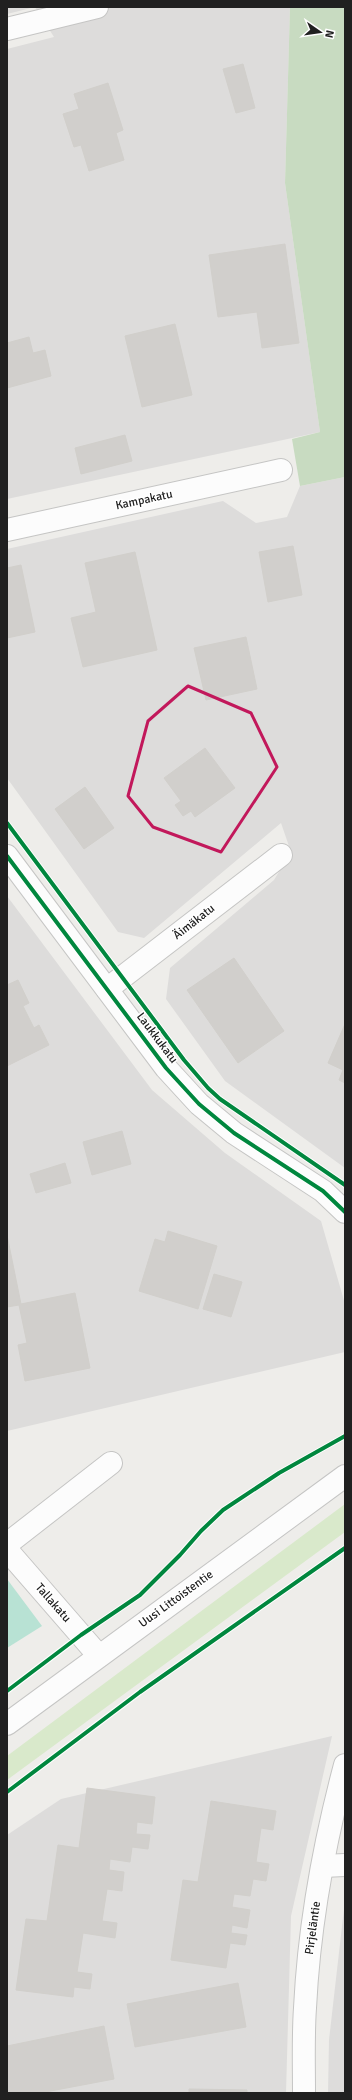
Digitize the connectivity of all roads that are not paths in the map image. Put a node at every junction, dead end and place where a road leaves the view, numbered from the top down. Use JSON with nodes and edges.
{"nodes":[{"id":1,"x":97,"y":7,"type":"edge"},
{"id":2,"x":7,"y":29,"type":"edge"},
{"id":3,"x":281,"y":470,"type":"dead end"},
{"id":4,"x":7,"y":530,"type":"edge"},
{"id":5,"x":281,"y":855,"type":"dead end"},
{"id":6,"x":7,"y":856,"type":"edge"},
{"id":7,"x":107,"y":989,"type":"junction"},
{"id":8,"x":345,"y":1212,"type":"edge"},
{"id":9,"x":111,"y":1463,"type":"dead end"},
{"id":10,"x":345,"y":1476,"type":"edge"},
{"id":11,"x":7,"y":1544,"type":"edge"},
{"id":12,"x":7,"y":1550,"type":"edge"},
{"id":13,"x":98,"y":1656,"type":"junction"},
{"id":14,"x":7,"y":1724,"type":"edge"},
{"id":15,"x":345,"y":1765,"type":"edge"},
{"id":16,"x":345,"y":1865,"type":"edge"},
{"id":17,"x":323,"y":1866,"type":"junction"},
{"id":18,"x":304,"y":2093,"type":"edge"}],
"edges":[{"from":1,"to":2,"type":"street"},
{"from":3,"to":4,"type":"street","name":"Kampakatu"},
{"from":5,"to":7,"type":"street","name":"Äimäkatu"},
{"from":6,"to":7,"type":"street","name":"Laukkukatu"},
{"from":7,"to":8,"type":"street","name":"Laukkukatu"},
{"from":9,"to":11,"type":"street"},
{"from":10,"to":13,"type":"street","name":"Uusi Littoistentie"},
{"from":12,"to":13,"type":"street","name":"Tallakatu"},
{"from":13,"to":14,"type":"street","name":"Uusi Littoistentie"},
{"from":15,"to":17,"type":"street","name":"Pirjeläntie"},
{"from":16,"to":17,"type":"street"},
{"from":17,"to":18,"type":"street","name":"Pirjeläntie"}]}
